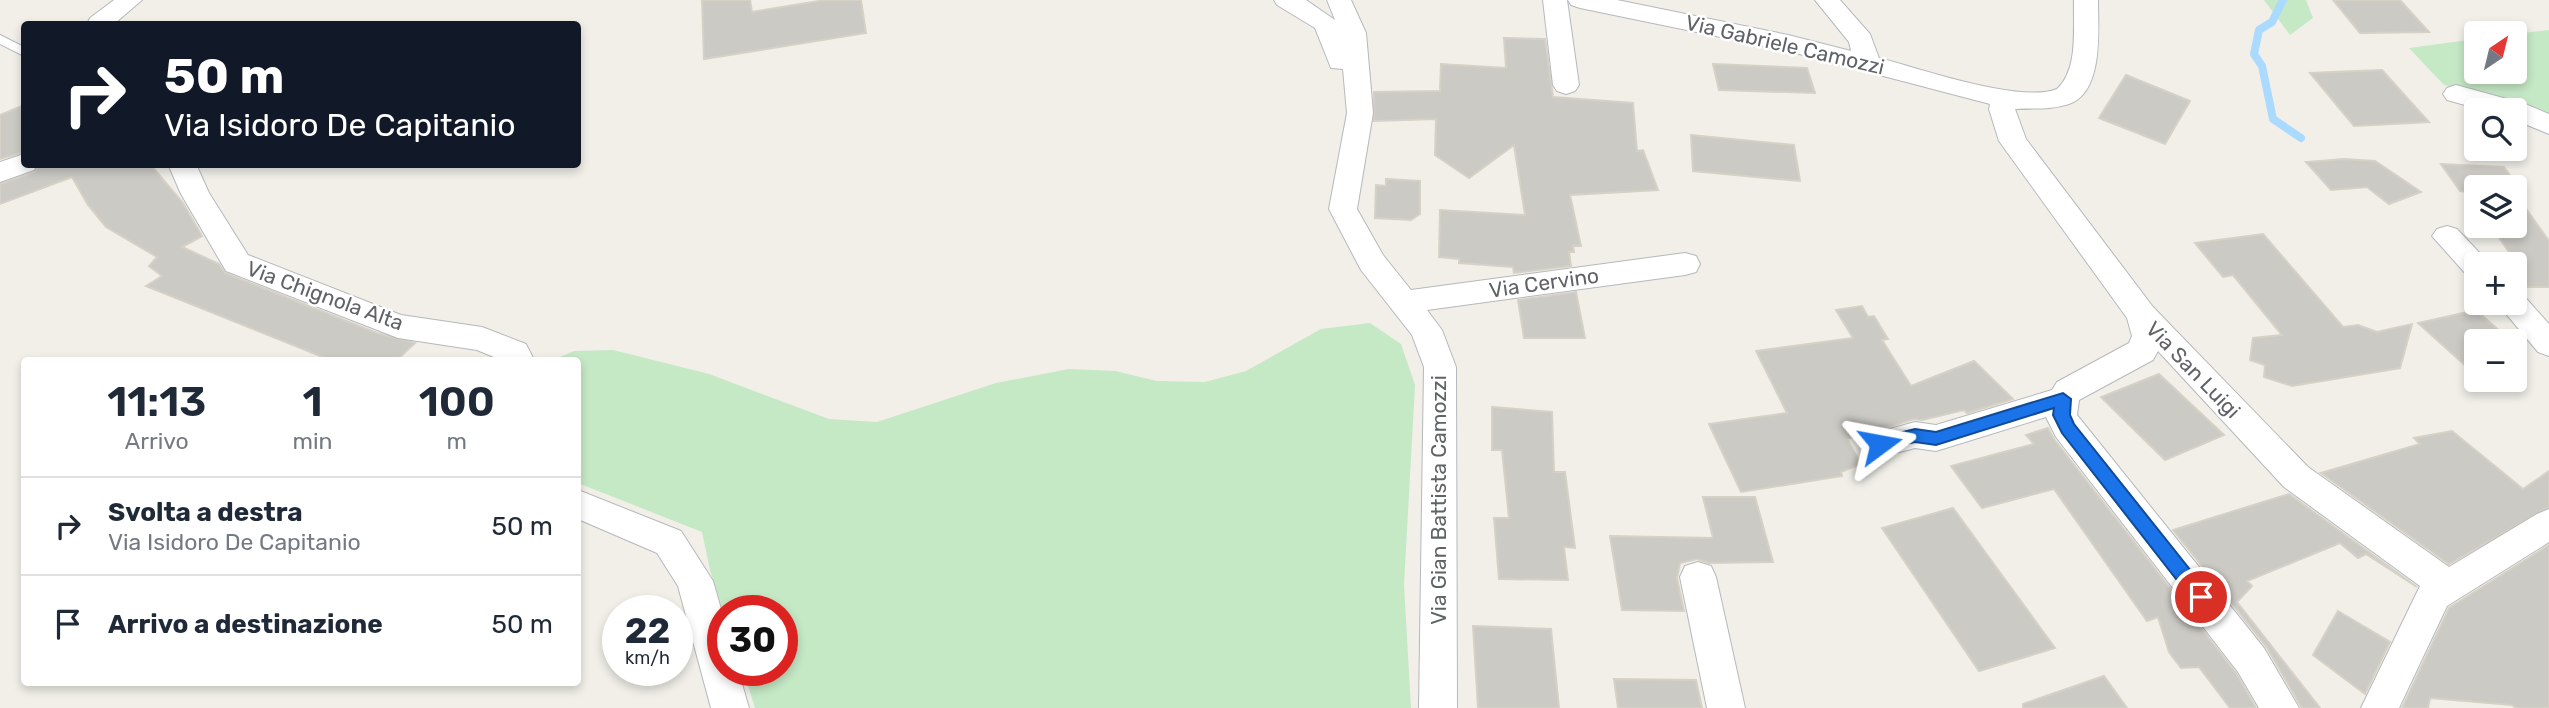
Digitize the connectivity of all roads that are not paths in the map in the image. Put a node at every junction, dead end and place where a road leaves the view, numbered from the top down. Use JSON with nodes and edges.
{"nodes":[{"id":1,"x":130,"y":0,"type":"edge"},
{"id":2,"x":1286,"y":0,"type":"edge"},
{"id":3,"x":1339,"y":0,"type":"edge"},
{"id":4,"x":1555,"y":0,"type":"edge"},
{"id":5,"x":1580,"y":0,"type":"edge"},
{"id":6,"x":1692,"y":0,"type":"edge"},
{"id":7,"x":1827,"y":0,"type":"edge"},
{"id":8,"x":2086,"y":0,"type":"edge"},
{"id":9,"x":103,"y":21,"type":"edge"},
{"id":10,"x":1703,"y":24,"type":"junction"},
{"id":11,"x":0,"y":39,"type":"edge"},
{"id":12,"x":21,"y":50,"type":"edge"},
{"id":13,"x":1868,"y":64,"type":"junction"},
{"id":14,"x":1566,"y":85,"type":"dead end"},
{"id":15,"x":2456,"y":94,"type":"dead end"},
{"id":16,"x":2470,"y":98,"type":"edge"},
{"id":17,"x":2005,"y":99,"type":"junction"},
{"id":18,"x":1360,"y":113,"type":"junction"},
{"id":19,"x":2527,"y":116,"type":"edge"},
{"id":20,"x":2549,"y":125,"type":"edge"},
{"id":21,"x":21,"y":164,"type":"edge"},
{"id":22,"x":184,"y":168,"type":"edge"},
{"id":23,"x":0,"y":172,"type":"edge"},
{"id":24,"x":2447,"y":236,"type":"dead end"},
{"id":25,"x":2464,"y":253,"type":"edge"},
{"id":26,"x":1685,"y":264,"type":"dead end"},
{"id":27,"x":1403,"y":302,"type":"junction"},
{"id":28,"x":2523,"y":315,"type":"edge"},
{"id":29,"x":2142,"y":316,"type":"junction"},
{"id":30,"x":2549,"y":344,"type":"edge"},
{"id":31,"x":2142,"y":351,"type":"junction"},
{"id":32,"x":517,"y":357,"type":"edge"},
{"id":33,"x":2190,"y":367,"type":"junction"},
{"id":34,"x":2063,"y":399,"type":"junction"},
{"id":35,"x":1880,"y":444,"type":"dead end"},
{"id":36,"x":581,"y":505,"type":"edge"},
{"id":37,"x":2549,"y":524,"type":"edge"},
{"id":38,"x":1698,"y":577,"type":"dead end"},
{"id":39,"x":2448,"y":586,"type":"junction"},
{"id":40,"x":730,"y":708,"type":"edge"},
{"id":41,"x":1438,"y":708,"type":"edge"},
{"id":42,"x":1726,"y":708,"type":"edge"},
{"id":43,"x":2280,"y":708,"type":"edge"},
{"id":44,"x":2380,"y":708,"type":"edge"}],
"edges":[{"from":1,"to":9,"type":"street"},
{"from":2,"to":18,"type":"street"},
{"from":3,"to":18,"type":"street","name":"Via Gian Battista Camozzi"},
{"from":4,"to":14,"type":"street"},
{"from":5,"to":10,"type":"street","name":"Via Gabriele Camozzi"},
{"from":6,"to":10,"type":"street"},
{"from":7,"to":13,"type":"street"},
{"from":8,"to":17,"type":"street"},
{"from":10,"to":13,"type":"street","name":"Via Gabriele Camozzi"},
{"from":11,"to":12,"type":"lane"},
{"from":13,"to":17,"type":"street","name":"Via Gabriele Camozzi"},
{"from":15,"to":16,"type":"street"},
{"from":17,"to":29,"type":"street","name":"Via San Luigi"},
{"from":18,"to":27,"type":"street","name":"Via Gian Battista Camozzi"},
{"from":19,"to":20,"type":"street"},
{"from":21,"to":23,"type":"street"},
{"from":22,"to":32,"type":"street","name":"Via Chignola Alta"},
{"from":24,"to":25,"type":"street"},
{"from":26,"to":27,"type":"street","name":"Via Cervino"},
{"from":27,"to":41,"type":"street","name":"Via Gian Battista Camozzi"},
{"from":28,"to":30,"type":"street"},
{"from":29,"to":31,"type":"street"},
{"from":29,"to":33,"type":"street","name":"Via San Luigi"},
{"from":31,"to":33,"type":"street"},
{"from":31,"to":34,"type":"street"},
{"from":33,"to":39,"type":"street","name":"Via San Luigi"},
{"from":34,"to":35,"type":"street"},
{"from":34,"to":43,"type":"street"},
{"from":36,"to":40,"type":"street"},
{"from":37,"to":39,"type":"street"},
{"from":38,"to":42,"type":"street"},
{"from":39,"to":44,"type":"street"}]}
